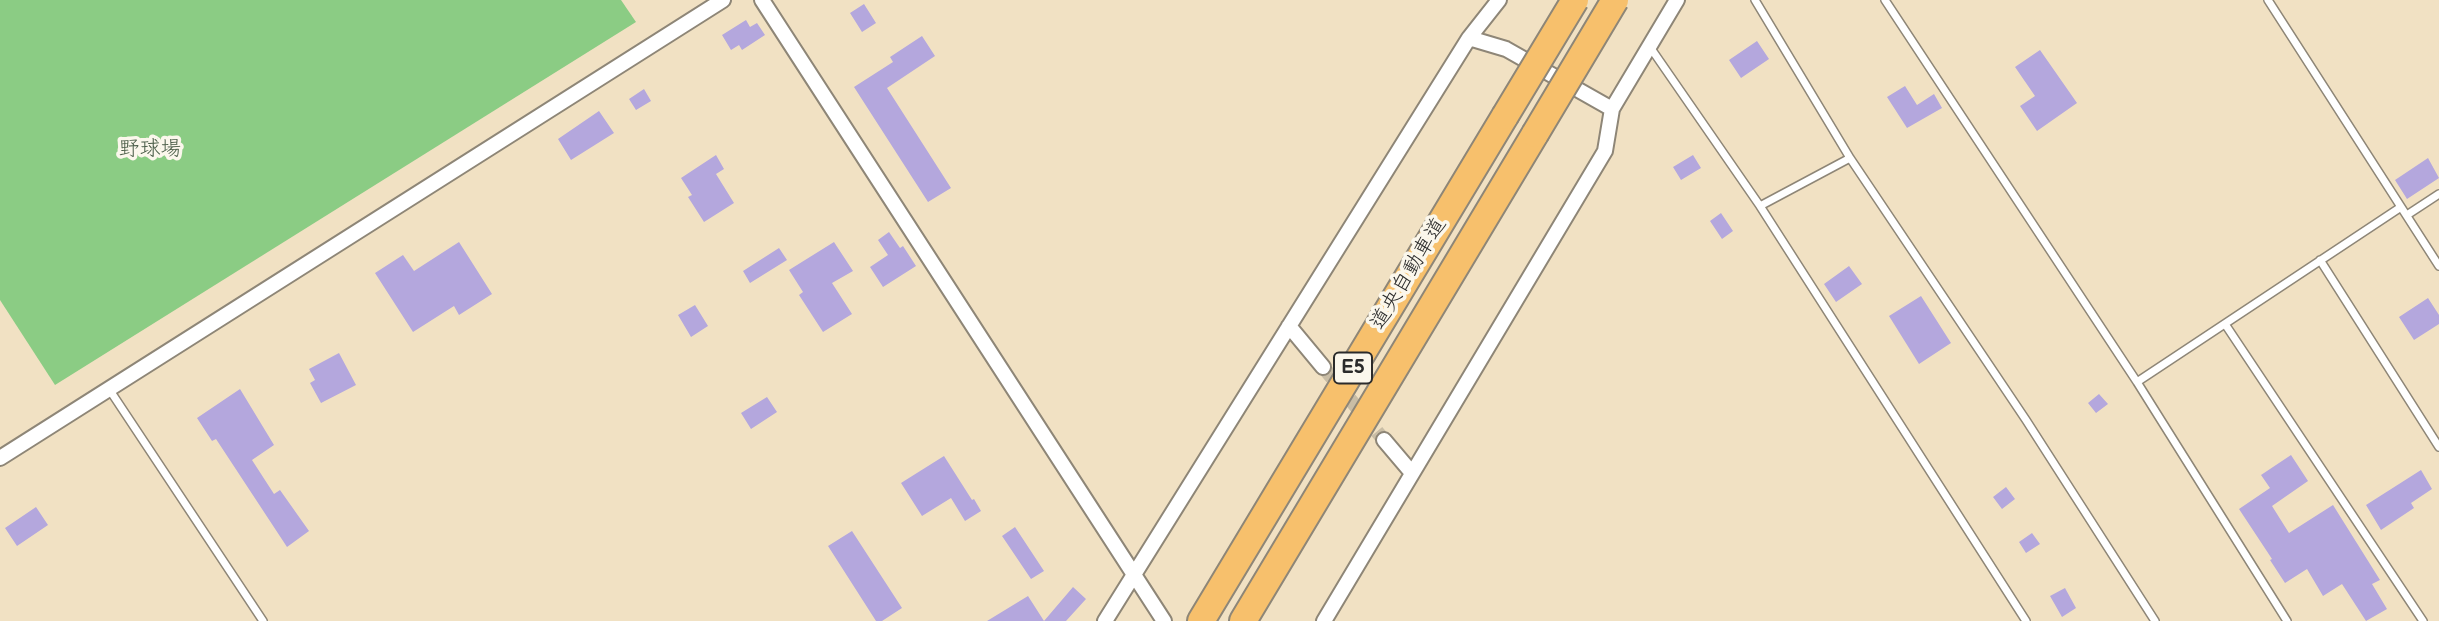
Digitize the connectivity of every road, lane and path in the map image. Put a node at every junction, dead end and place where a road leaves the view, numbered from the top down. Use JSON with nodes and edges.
{"nodes":[{"id":1,"x":723,"y":0,"type":"edge"},
{"id":2,"x":762,"y":0,"type":"edge"},
{"id":3,"x":1499,"y":0,"type":"edge"},
{"id":4,"x":1575,"y":0,"type":"edge"},
{"id":5,"x":1615,"y":0,"type":"edge"},
{"id":6,"x":1677,"y":0,"type":"edge"},
{"id":7,"x":1755,"y":0,"type":"edge"},
{"id":8,"x":1885,"y":0,"type":"edge"},
{"id":9,"x":2268,"y":0,"type":"edge"},
{"id":10,"x":1469,"y":38,"type":"junction"},
{"id":11,"x":1649,"y":46,"type":"junction"},
{"id":12,"x":1612,"y":109,"type":"junction"},
{"id":13,"x":1850,"y":158,"type":"junction"},
{"id":14,"x":2439,"y":194,"type":"edge"},
{"id":15,"x":1760,"y":206,"type":"junction"},
{"id":16,"x":2402,"y":207,"type":"junction"},
{"id":17,"x":2407,"y":215,"type":"junction"},
{"id":18,"x":2320,"y":260,"type":"junction"},
{"id":19,"x":2439,"y":266,"type":"edge"},
{"id":20,"x":2225,"y":324,"type":"junction"},
{"id":21,"x":1289,"y":326,"type":"junction"},
{"id":22,"x":1323,"y":367,"type":"tunnel mouth"},
{"id":23,"x":2137,"y":382,"type":"junction"},
{"id":24,"x":109,"y":389,"type":"junction"},
{"id":25,"x":1384,"y":440,"type":"tunnel mouth"},
{"id":26,"x":2439,"y":447,"type":"edge"},
{"id":27,"x":0,"y":458,"type":"edge"},
{"id":28,"x":1412,"y":474,"type":"junction"},
{"id":29,"x":1133,"y":576,"type":"junction"},
{"id":30,"x":263,"y":621,"type":"edge"},
{"id":31,"x":1105,"y":621,"type":"edge"},
{"id":32,"x":1164,"y":621,"type":"edge"},
{"id":33,"x":1201,"y":621,"type":"edge"},
{"id":34,"x":1243,"y":621,"type":"edge"},
{"id":35,"x":1324,"y":621,"type":"edge"},
{"id":36,"x":2026,"y":621,"type":"edge"},
{"id":37,"x":2155,"y":621,"type":"edge"},
{"id":38,"x":2287,"y":621,"type":"edge"},
{"id":39,"x":2423,"y":621,"type":"edge"}],
"edges":[{"from":1,"to":24,"type":"street"},
{"from":2,"to":29,"type":"street"},
{"from":3,"to":10,"type":"street"},
{"from":4,"to":33,"type":"highway","name":"道央自動車道","number":"E5","bridge":true},
{"from":5,"to":34,"type":"highway","name":"道央自動車道","number":"E5","bridge":true},
{"from":6,"to":11,"type":"street"},
{"from":7,"to":13,"type":"lane"},
{"from":8,"to":23,"type":"lane"},
{"from":9,"to":16,"type":"lane"},
{"from":10,"to":12,"type":"street"},
{"from":10,"to":21,"type":"street"},
{"from":11,"to":12,"type":"street"},
{"from":11,"to":15,"type":"lane"},
{"from":12,"to":28,"type":"street"},
{"from":13,"to":15,"type":"lane"},
{"from":13,"to":37,"type":"lane"},
{"from":14,"to":17,"type":"lane"},
{"from":15,"to":36,"type":"lane"},
{"from":16,"to":17,"type":"lane"},
{"from":16,"to":18,"type":"lane"},
{"from":17,"to":19,"type":"lane"},
{"from":18,"to":20,"type":"lane"},
{"from":18,"to":26,"type":"lane"},
{"from":20,"to":23,"type":"lane"},
{"from":20,"to":39,"type":"lane"},
{"from":21,"to":22,"type":"street"},
{"from":21,"to":29,"type":"street"},
{"from":23,"to":38,"type":"lane"},
{"from":24,"to":27,"type":"street"},
{"from":24,"to":30,"type":"lane"},
{"from":25,"to":28,"type":"street"},
{"from":28,"to":35,"type":"street"},
{"from":29,"to":31,"type":"street"},
{"from":29,"to":32,"type":"street"}]}
